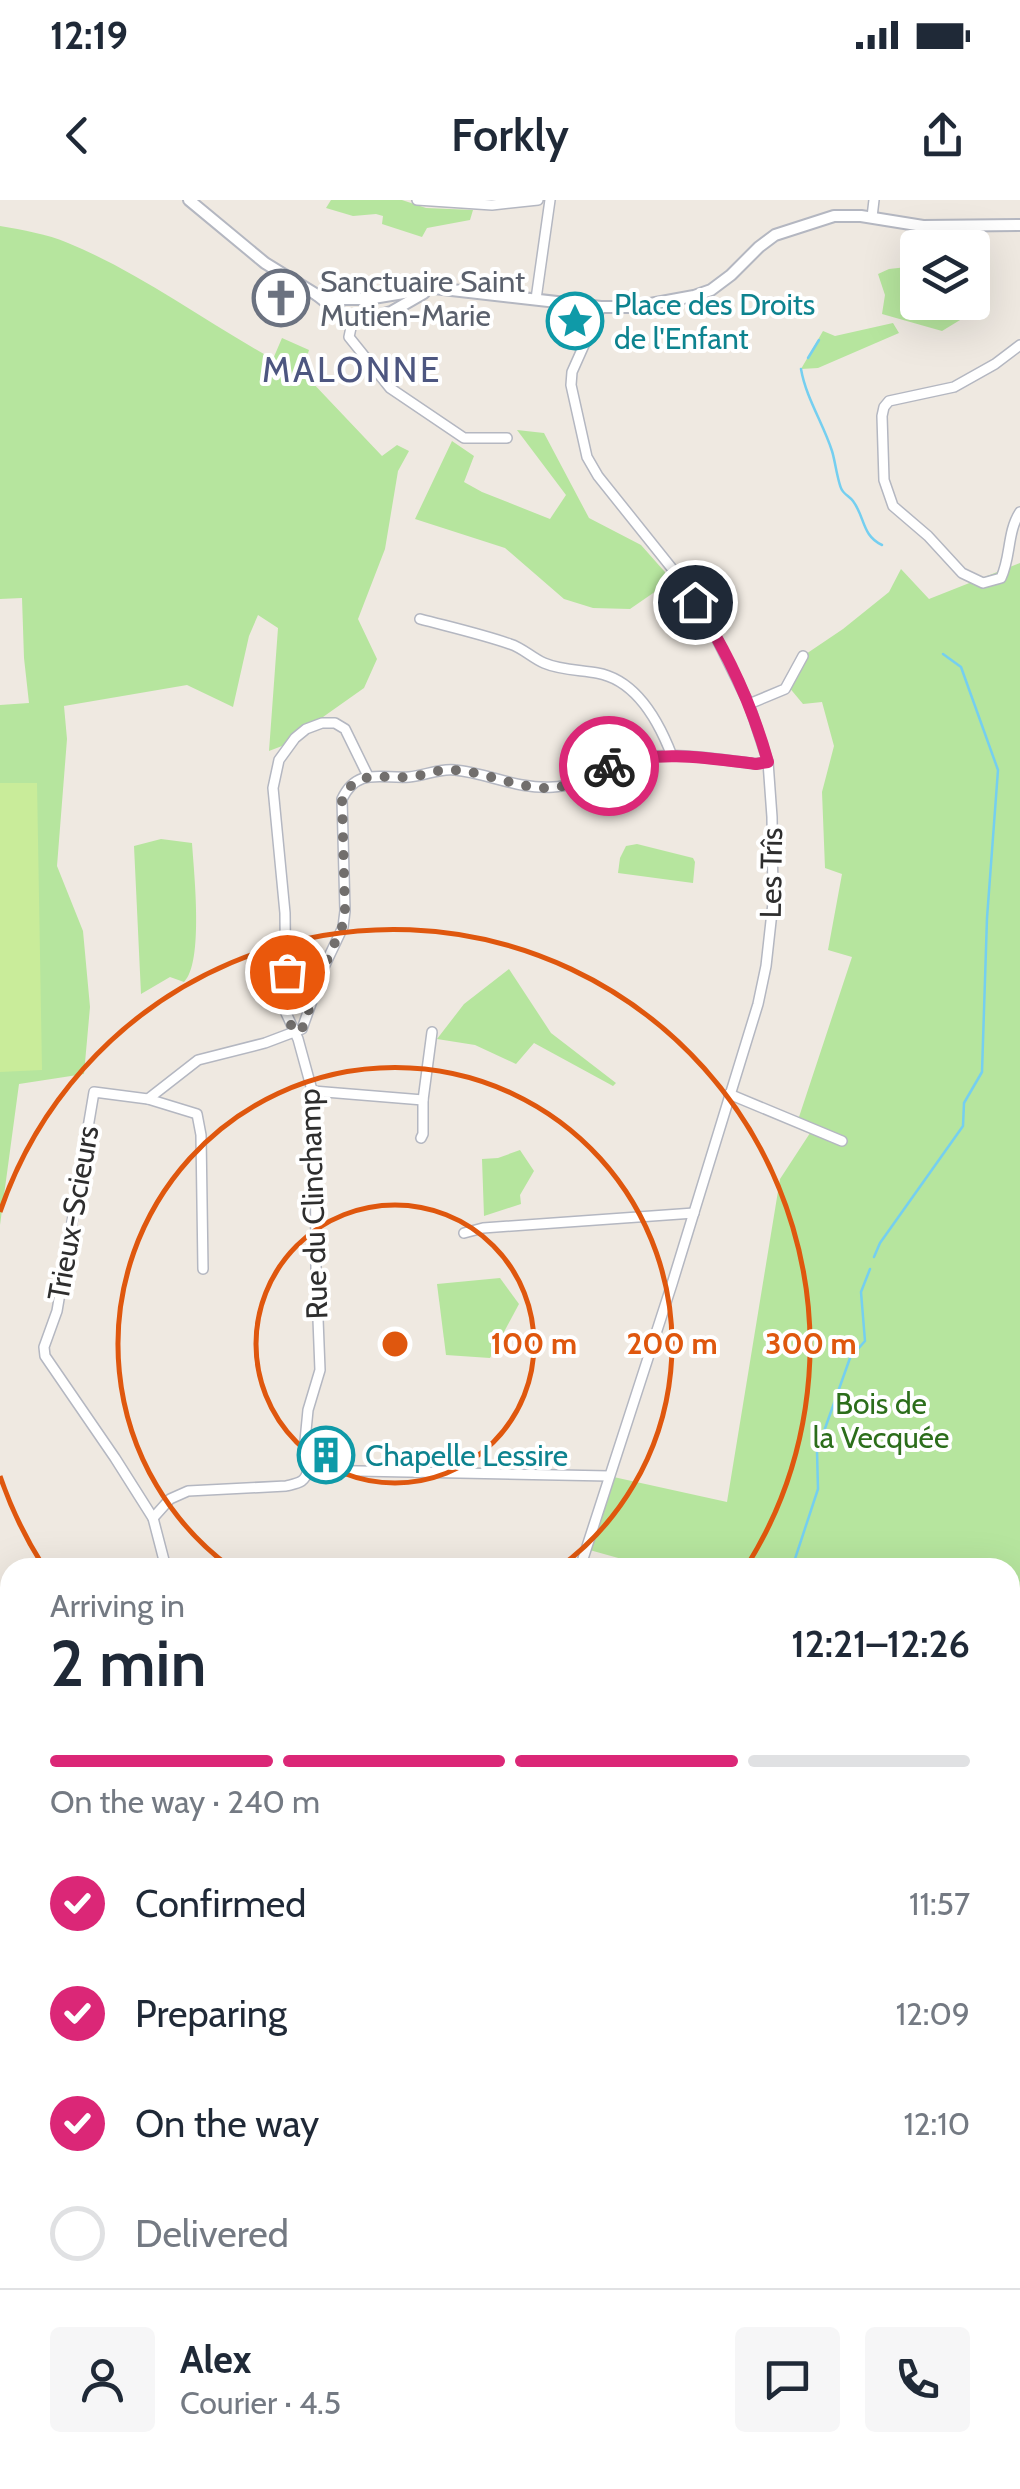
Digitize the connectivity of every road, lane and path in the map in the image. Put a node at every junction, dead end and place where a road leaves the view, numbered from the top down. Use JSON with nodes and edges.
{"nodes":[{"id":1,"x":189,"y":200,"type":"edge"},
{"id":2,"x":417,"y":200,"type":"edge"},
{"id":3,"x":538,"y":200,"type":"edge"},
{"id":4,"x":550,"y":200,"type":"edge"},
{"id":5,"x":874,"y":200,"type":"edge"},
{"id":6,"x":872,"y":217,"type":"junction"},
{"id":7,"x":1020,"y":225,"type":"edge"},
{"id":8,"x":434,"y":288,"type":"junction"},
{"id":9,"x":318,"y":295,"type":"junction"},
{"id":10,"x":536,"y":299,"type":"junction"},
{"id":11,"x":601,"y":307,"type":"junction"},
{"id":12,"x":353,"y":318,"type":"junction"},
{"id":13,"x":1020,"y":345,"type":"edge"},
{"id":14,"x":507,"y":438,"type":"dead end"},
{"id":15,"x":1020,"y":512,"type":"edge"},
{"id":16,"x":420,"y":618,"type":"dead end"},
{"id":17,"x":803,"y":656,"type":"dead end"},
{"id":18,"x":749,"y":704,"type":"junction"},
{"id":19,"x":672,"y":756,"type":"junction"},
{"id":20,"x":768,"y":762,"type":"junction"},
{"id":21,"x":368,"y":776,"type":"junction"},
{"id":22,"x":294,"y":1032,"type":"junction"},
{"id":23,"x":432,"y":1032,"type":"dead end"},
{"id":24,"x":313,"y":1091,"type":"junction"},
{"id":25,"x":729,"y":1094,"type":"junction"},
{"id":26,"x":148,"y":1099,"type":"junction"},
{"id":27,"x":423,"y":1100,"type":"junction"},
{"id":28,"x":421,"y":1138,"type":"dead end"},
{"id":29,"x":842,"y":1140,"type":"dead end"},
{"id":30,"x":694,"y":1212,"type":"junction"},
{"id":31,"x":464,"y":1233,"type":"dead end"},
{"id":32,"x":203,"y":1269,"type":"dead end"},
{"id":33,"x":308,"y":1470,"type":"junction"},
{"id":34,"x":609,"y":1476,"type":"junction"},
{"id":35,"x":153,"y":1518,"type":"junction"},
{"id":36,"x":163,"y":1558,"type":"edge"},
{"id":37,"x":583,"y":1558,"type":"edge"}],
"edges":[{"from":1,"to":9,"type":"street"},
{"from":2,"to":3,"type":"street"},
{"from":4,"to":10,"type":"street"},
{"from":5,"to":6,"type":"street"},
{"from":6,"to":7,"type":"street"},
{"from":6,"to":11,"type":"street"},
{"from":8,"to":9,"type":"street"},
{"from":8,"to":10,"type":"street"},
{"from":8,"to":12,"type":"street"},
{"from":9,"to":12,"type":"street"},
{"from":10,"to":11,"type":"street"},
{"from":11,"to":18,"type":"street","name":"Les Trîs"},
{"from":12,"to":14,"type":"street"},
{"from":13,"to":15,"type":"street"},
{"from":16,"to":19,"type":"street"},
{"from":17,"to":18,"type":"street"},
{"from":18,"to":20,"type":"street","name":"Les Trîs"},
{"from":19,"to":20,"type":"street"},
{"from":19,"to":21,"type":"street"},
{"from":20,"to":25,"type":"street","name":"Les Trîs"},
{"from":21,"to":22,"type":"street"},
{"from":21,"to":22,"type":"street","name":"Rue du Clinchamp"},
{"from":22,"to":24,"type":"street","name":"Rue du Clinchamp"},
{"from":22,"to":26,"type":"street"},
{"from":23,"to":27,"type":"street"},
{"from":24,"to":27,"type":"street"},
{"from":24,"to":33,"type":"street","name":"Rue du Clinchamp"},
{"from":25,"to":29,"type":"street"},
{"from":25,"to":30,"type":"street","name":"Les Trîs"},
{"from":26,"to":32,"type":"street"},
{"from":26,"to":35,"type":"street","name":"Trieux-Scieurs"},
{"from":27,"to":28,"type":"street"},
{"from":30,"to":31,"type":"street"},
{"from":30,"to":34,"type":"street","name":"Les Trîs"},
{"from":33,"to":34,"type":"street"},
{"from":33,"to":35,"type":"street"},
{"from":34,"to":37,"type":"street","name":"Les Trîs"},
{"from":35,"to":36,"type":"street"}]}
